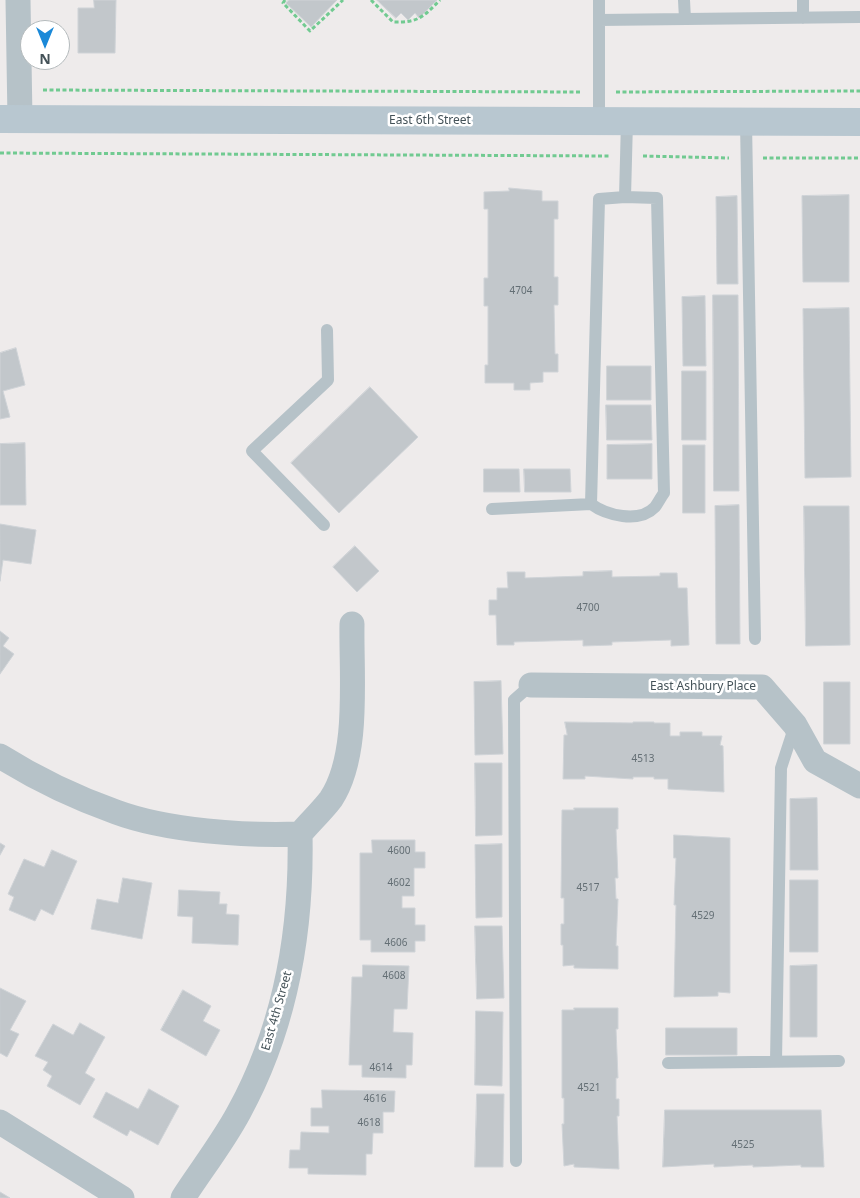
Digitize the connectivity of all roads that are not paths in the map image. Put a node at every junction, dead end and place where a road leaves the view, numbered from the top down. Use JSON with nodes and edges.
{"nodes":[{"id":1,"x":18,"y":0,"type":"edge"},
{"id":2,"x":599,"y":0,"type":"edge"},
{"id":3,"x":684,"y":0,"type":"edge"},
{"id":4,"x":802,"y":0,"type":"edge"},
{"id":5,"x":860,"y":17,"type":"edge"},
{"id":6,"x":803,"y":18,"type":"junction"},
{"id":7,"x":685,"y":19,"type":"junction"},
{"id":8,"x":598,"y":20,"type":"junction"},
{"id":9,"x":10,"y":119,"type":"edge"},
{"id":10,"x":598,"y":122,"type":"junction"},
{"id":11,"x":626,"y":122,"type":"junction"},
{"id":12,"x":746,"y":122,"type":"junction"},
{"id":13,"x":860,"y":122,"type":"edge"},
{"id":14,"x":625,"y":197,"type":"junction"},
{"id":15,"x":327,"y":330,"type":"dead end"},
{"id":16,"x":590,"y":504,"type":"junction"},
{"id":17,"x":492,"y":509,"type":"dead end"},
{"id":18,"x":324,"y":525,"type":"dead end"},
{"id":19,"x":352,"y":624,"type":"dead end"},
{"id":20,"x":755,"y":639,"type":"dead end"},
{"id":21,"x":531,"y":685,"type":"joint"},
{"id":22,"x":795,"y":725,"type":"junction"},
{"id":23,"x":0,"y":756,"type":"edge"},
{"id":24,"x":860,"y":786,"type":"edge"},
{"id":25,"x":300,"y":834,"type":"junction"},
{"id":26,"x":776,"y":1061,"type":"junction"},
{"id":27,"x":839,"y":1061,"type":"dead end"},
{"id":28,"x":668,"y":1063,"type":"dead end"},
{"id":29,"x":0,"y":1122,"type":"edge"},
{"id":30,"x":516,"y":1161,"type":"dead end"},
{"id":31,"x":122,"y":1198,"type":"edge"},
{"id":32,"x":183,"y":1198,"type":"edge"}],
"edges":[{"from":1,"to":9,"type":"street"},
{"from":2,"to":8,"type":"lane"},
{"from":3,"to":7,"type":"lane"},
{"from":4,"to":6,"type":"lane"},
{"from":5,"to":6,"type":"lane"},
{"from":6,"to":7,"type":"lane"},
{"from":7,"to":8,"type":"lane"},
{"from":8,"to":10,"type":"lane"},
{"from":9,"to":10,"type":"main road","name":"East 6th Street"},
{"from":10,"to":11,"type":"main road","name":"East 6th Street"},
{"from":11,"to":12,"type":"main road","name":"East 6th Street"},
{"from":11,"to":14,"type":"lane"},
{"from":12,"to":13,"type":"main road","name":"East 6th Street"},
{"from":12,"to":20,"type":"lane"},
{"from":14,"to":16,"type":"lane"},
{"from":14,"to":16,"type":"lane"},
{"from":15,"to":18,"type":"lane"},
{"from":16,"to":17,"type":"lane"},
{"from":19,"to":25,"type":"street"},
{"from":21,"to":22,"type":"street","name":"East Ashbury Place"},
{"from":21,"to":30,"type":"lane"},
{"from":22,"to":24,"type":"street","name":"East Ashbury Place"},
{"from":22,"to":26,"type":"lane"},
{"from":23,"to":25,"type":"street"},
{"from":25,"to":32,"type":"street","name":"East 4th Street"},
{"from":26,"to":27,"type":"lane"},
{"from":26,"to":28,"type":"lane"},
{"from":29,"to":31,"type":"street"}]}
